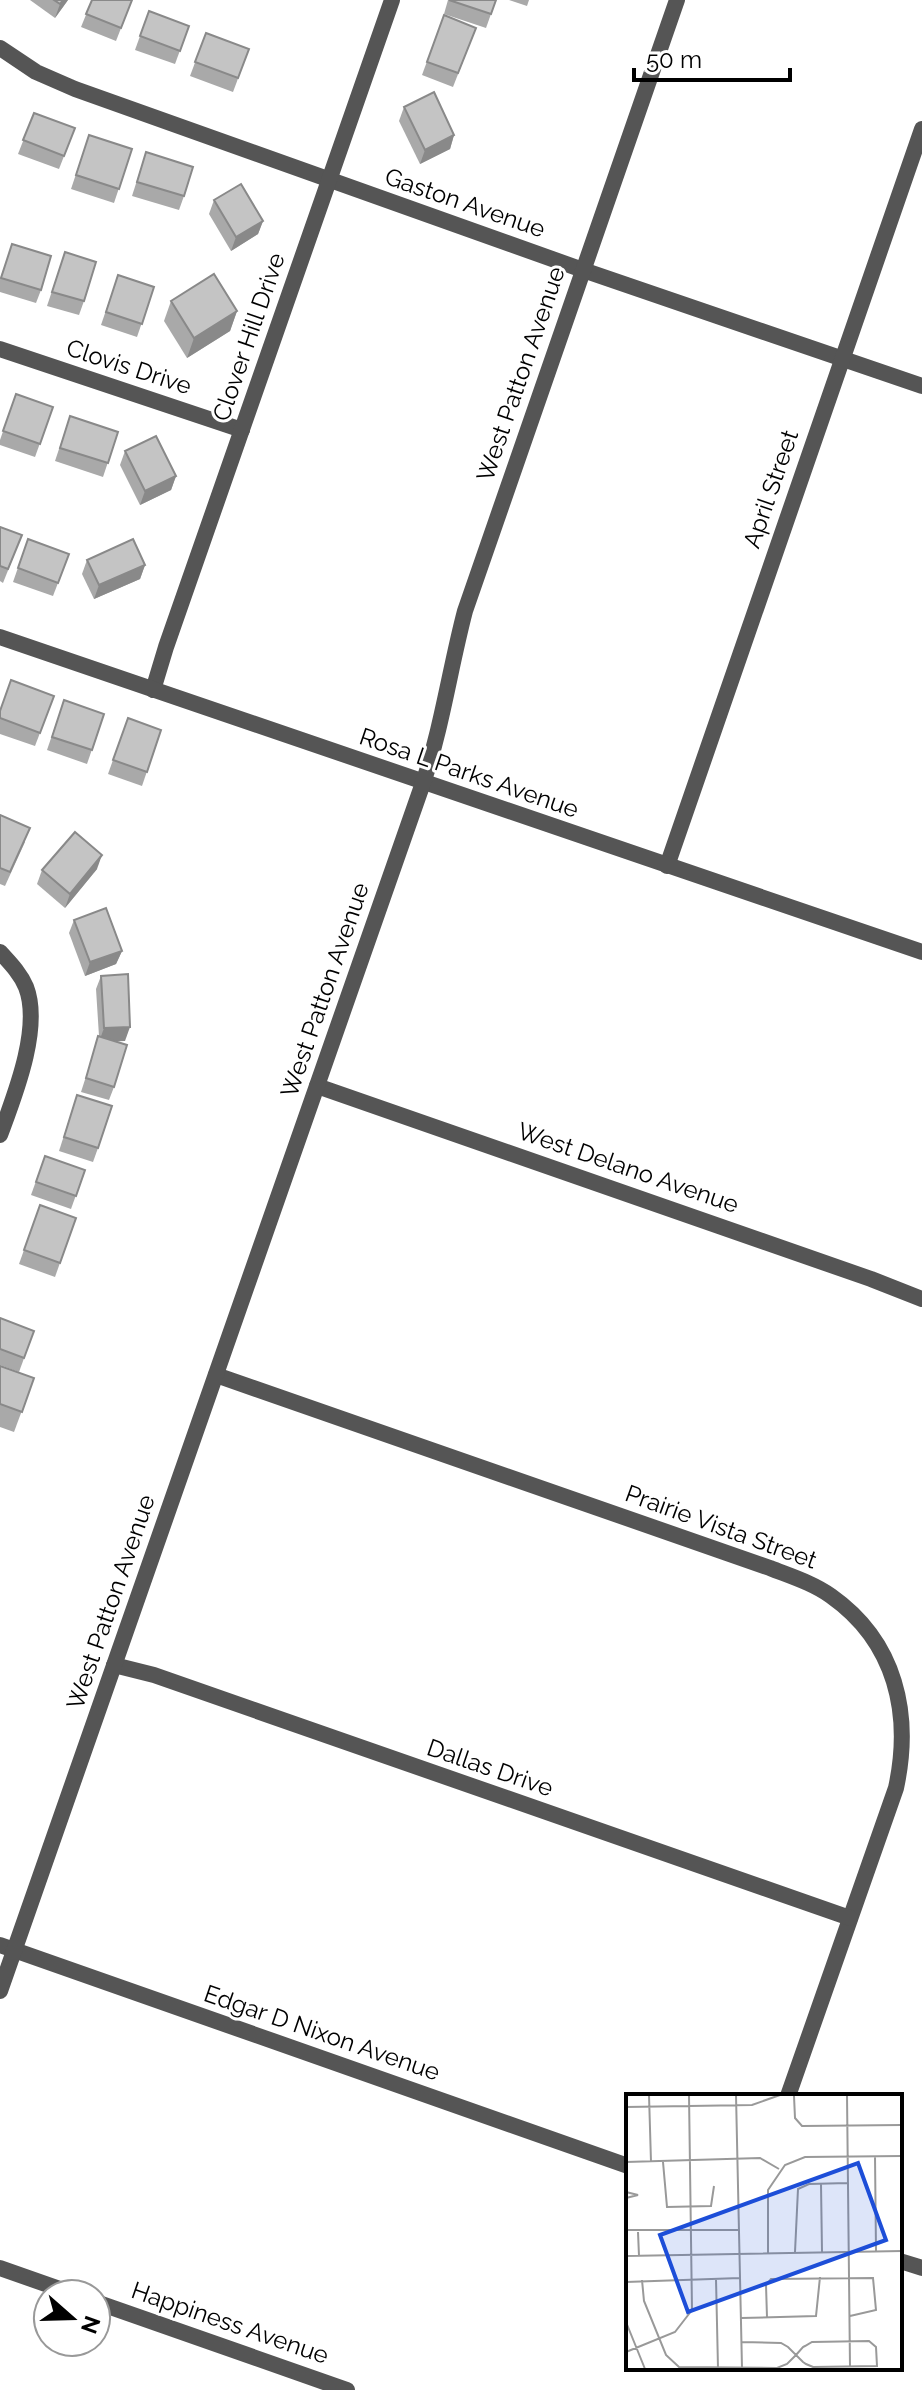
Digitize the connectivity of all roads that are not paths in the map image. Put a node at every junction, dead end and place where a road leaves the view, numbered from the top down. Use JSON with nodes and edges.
{"nodes":[{"id":1,"x":392,"y":0,"type":"edge"},
{"id":2,"x":677,"y":0,"type":"edge"},
{"id":3,"x":0,"y":48,"type":"edge"},
{"id":4,"x":922,"y":129,"type":"edge"},
{"id":5,"x":330,"y":180,"type":"junction"},
{"id":6,"x":583,"y":270,"type":"junction"},
{"id":7,"x":0,"y":349,"type":"edge"},
{"id":8,"x":842,"y":358,"type":"junction"},
{"id":9,"x":922,"y":386,"type":"edge"},
{"id":10,"x":242,"y":430,"type":"junction"},
{"id":11,"x":0,"y":637,"type":"edge"},
{"id":12,"x":153,"y":690,"type":"junction"},
{"id":13,"x":423,"y":783,"type":"junction"},
{"id":14,"x":667,"y":866,"type":"junction"},
{"id":15,"x":0,"y":952,"type":"edge"},
{"id":16,"x":922,"y":952,"type":"edge"},
{"id":17,"x":317,"y":1086,"type":"junction"},
{"id":18,"x":0,"y":1135,"type":"edge"},
{"id":19,"x":922,"y":1299,"type":"edge"},
{"id":20,"x":216,"y":1375,"type":"junction"},
{"id":21,"x":114,"y":1665,"type":"junction"},
{"id":22,"x":850,"y":1918,"type":"junction"},
{"id":23,"x":7,"y":1948,"type":"edge"},
{"id":24,"x":0,"y":1991,"type":"edge"},
{"id":25,"x":789,"y":2094,"type":"edge"},
{"id":26,"x":626,"y":2165,"type":"edge"},
{"id":27,"x":902,"y":2262,"type":"edge"},
{"id":28,"x":0,"y":2268,"type":"edge"},
{"id":29,"x":922,"y":2268,"type":"edge"},
{"id":30,"x":32,"y":2279,"type":"edge"},
{"id":31,"x":112,"y":2308,"type":"edge"},
{"id":32,"x":347,"y":2390,"type":"edge"}],
"edges":[{"from":1,"to":5,"type":"street","name":"Clover Hill Drive"},
{"from":2,"to":6,"type":"street","name":"West Patton Avenue"},
{"from":3,"to":5,"type":"street","name":"Gaston Avenue"},
{"from":4,"to":8,"type":"street","name":"April Street"},
{"from":5,"to":6,"type":"street","name":"Gaston Avenue"},
{"from":5,"to":10,"type":"street","name":"Clover Hill Drive"},
{"from":6,"to":8,"type":"street","name":"Gaston Avenue"},
{"from":6,"to":13,"type":"street","name":"West Patton Avenue"},
{"from":7,"to":10,"type":"street","name":"Clovis Drive"},
{"from":8,"to":9,"type":"street","name":"Gaston Avenue"},
{"from":8,"to":14,"type":"street","name":"April Street"},
{"from":10,"to":12,"type":"street","name":"Clover Hill Drive"},
{"from":11,"to":12,"type":"street","name":"Rosa L Parks Avenue"},
{"from":12,"to":13,"type":"street","name":"Rosa L Parks Avenue"},
{"from":13,"to":14,"type":"street","name":"Rosa L Parks Avenue"},
{"from":13,"to":17,"type":"street","name":"West Patton Avenue"},
{"from":14,"to":16,"type":"street","name":"Rosa L Parks Avenue"},
{"from":15,"to":18,"type":"street"},
{"from":17,"to":19,"type":"street","name":"West Delano Avenue"},
{"from":17,"to":20,"type":"street","name":"West Patton Avenue"},
{"from":20,"to":21,"type":"street","name":"West Patton Avenue"},
{"from":20,"to":22,"type":"street","name":"Prairie Vista Street"},
{"from":21,"to":22,"type":"street","name":"Dallas Drive"},
{"from":21,"to":23,"type":"street","name":"West Patton Avenue"},
{"from":22,"to":25,"type":"street","name":"Prairie Vista Street"},
{"from":23,"to":24,"type":"street","name":"West Patton Avenue"},
{"from":23,"to":26,"type":"street","name":"Edgar D Nixon Avenue"},
{"from":27,"to":29,"type":"street"},
{"from":28,"to":30,"type":"street"},
{"from":31,"to":32,"type":"street","name":"Happiness Avenue"}]}
